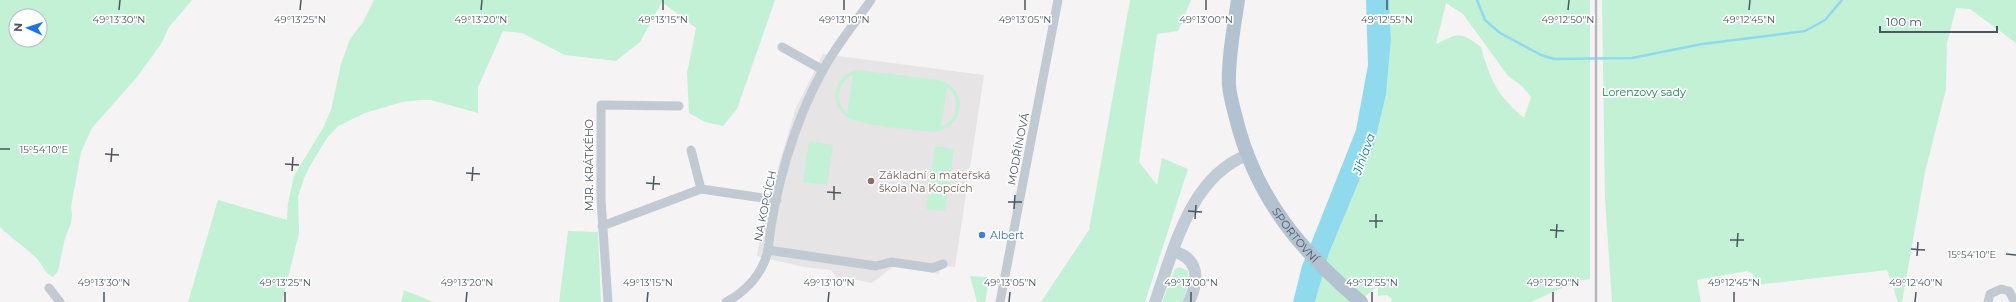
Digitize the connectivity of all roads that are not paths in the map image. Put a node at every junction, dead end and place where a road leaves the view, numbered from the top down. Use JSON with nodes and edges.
{"nodes":[{"id":1,"x":871,"y":0,"type":"edge"},
{"id":2,"x":1058,"y":0,"type":"edge"},
{"id":3,"x":1238,"y":0,"type":"edge"},
{"id":4,"x":782,"y":47,"type":"dead end"},
{"id":5,"x":823,"y":70,"type":"junction"},
{"id":6,"x":679,"y":106,"type":"dead end"},
{"id":7,"x":692,"y":150,"type":"dead end"},
{"id":8,"x":1242,"y":158,"type":"junction"},
{"id":9,"x":701,"y":189,"type":"junction"},
{"id":10,"x":777,"y":200,"type":"junction"},
{"id":11,"x":602,"y":226,"type":"junction"},
{"id":12,"x":768,"y":250,"type":"junction"},
{"id":13,"x":1173,"y":251,"type":"junction"},
{"id":14,"x":943,"y":264,"type":"dead end"},
{"id":15,"x":49,"y":288,"type":"dead end"},
{"id":16,"x":59,"y":302,"type":"edge"},
{"id":17,"x":608,"y":302,"type":"edge"},
{"id":18,"x":726,"y":302,"type":"edge"},
{"id":19,"x":1000,"y":302,"type":"edge"},
{"id":20,"x":1155,"y":302,"type":"edge"},
{"id":21,"x":1189,"y":302,"type":"edge"},
{"id":22,"x":1361,"y":302,"type":"edge"},
{"id":23,"x":1988,"y":302,"type":"edge"},
{"id":24,"x":2014,"y":302,"type":"edge"}],
"edges":[{"from":1,"to":5,"type":"street","name":"NA KOPCÍCH"},
{"from":2,"to":19,"type":"street","name":"MODŘÍNOVÁ"},
{"from":3,"to":8,"type":"main road","name":"SPORTOVNÍ"},
{"from":4,"to":5,"type":"street"},
{"from":5,"to":10,"type":"street","name":"NA KOPCÍCH"},
{"from":6,"to":11,"type":"street","name":"MJR. KRÁTKÉHO"},
{"from":7,"to":9,"type":"street"},
{"from":8,"to":13,"type":"main road"},
{"from":8,"to":22,"type":"main road","name":"SPORTOVNÍ"},
{"from":9,"to":10,"type":"street"},
{"from":9,"to":11,"type":"street"},
{"from":10,"to":12,"type":"street","name":"NA KOPCÍCH"},
{"from":11,"to":17,"type":"street","name":"MJR. KRÁTKÉHO"},
{"from":12,"to":14,"type":"street","name":"NA KOPCÍCH"},
{"from":12,"to":18,"type":"street"},
{"from":13,"to":20,"type":"main road"},
{"from":13,"to":21,"type":"main road"},
{"from":15,"to":16,"type":"street"},
{"from":23,"to":24,"type":"street"}]}
